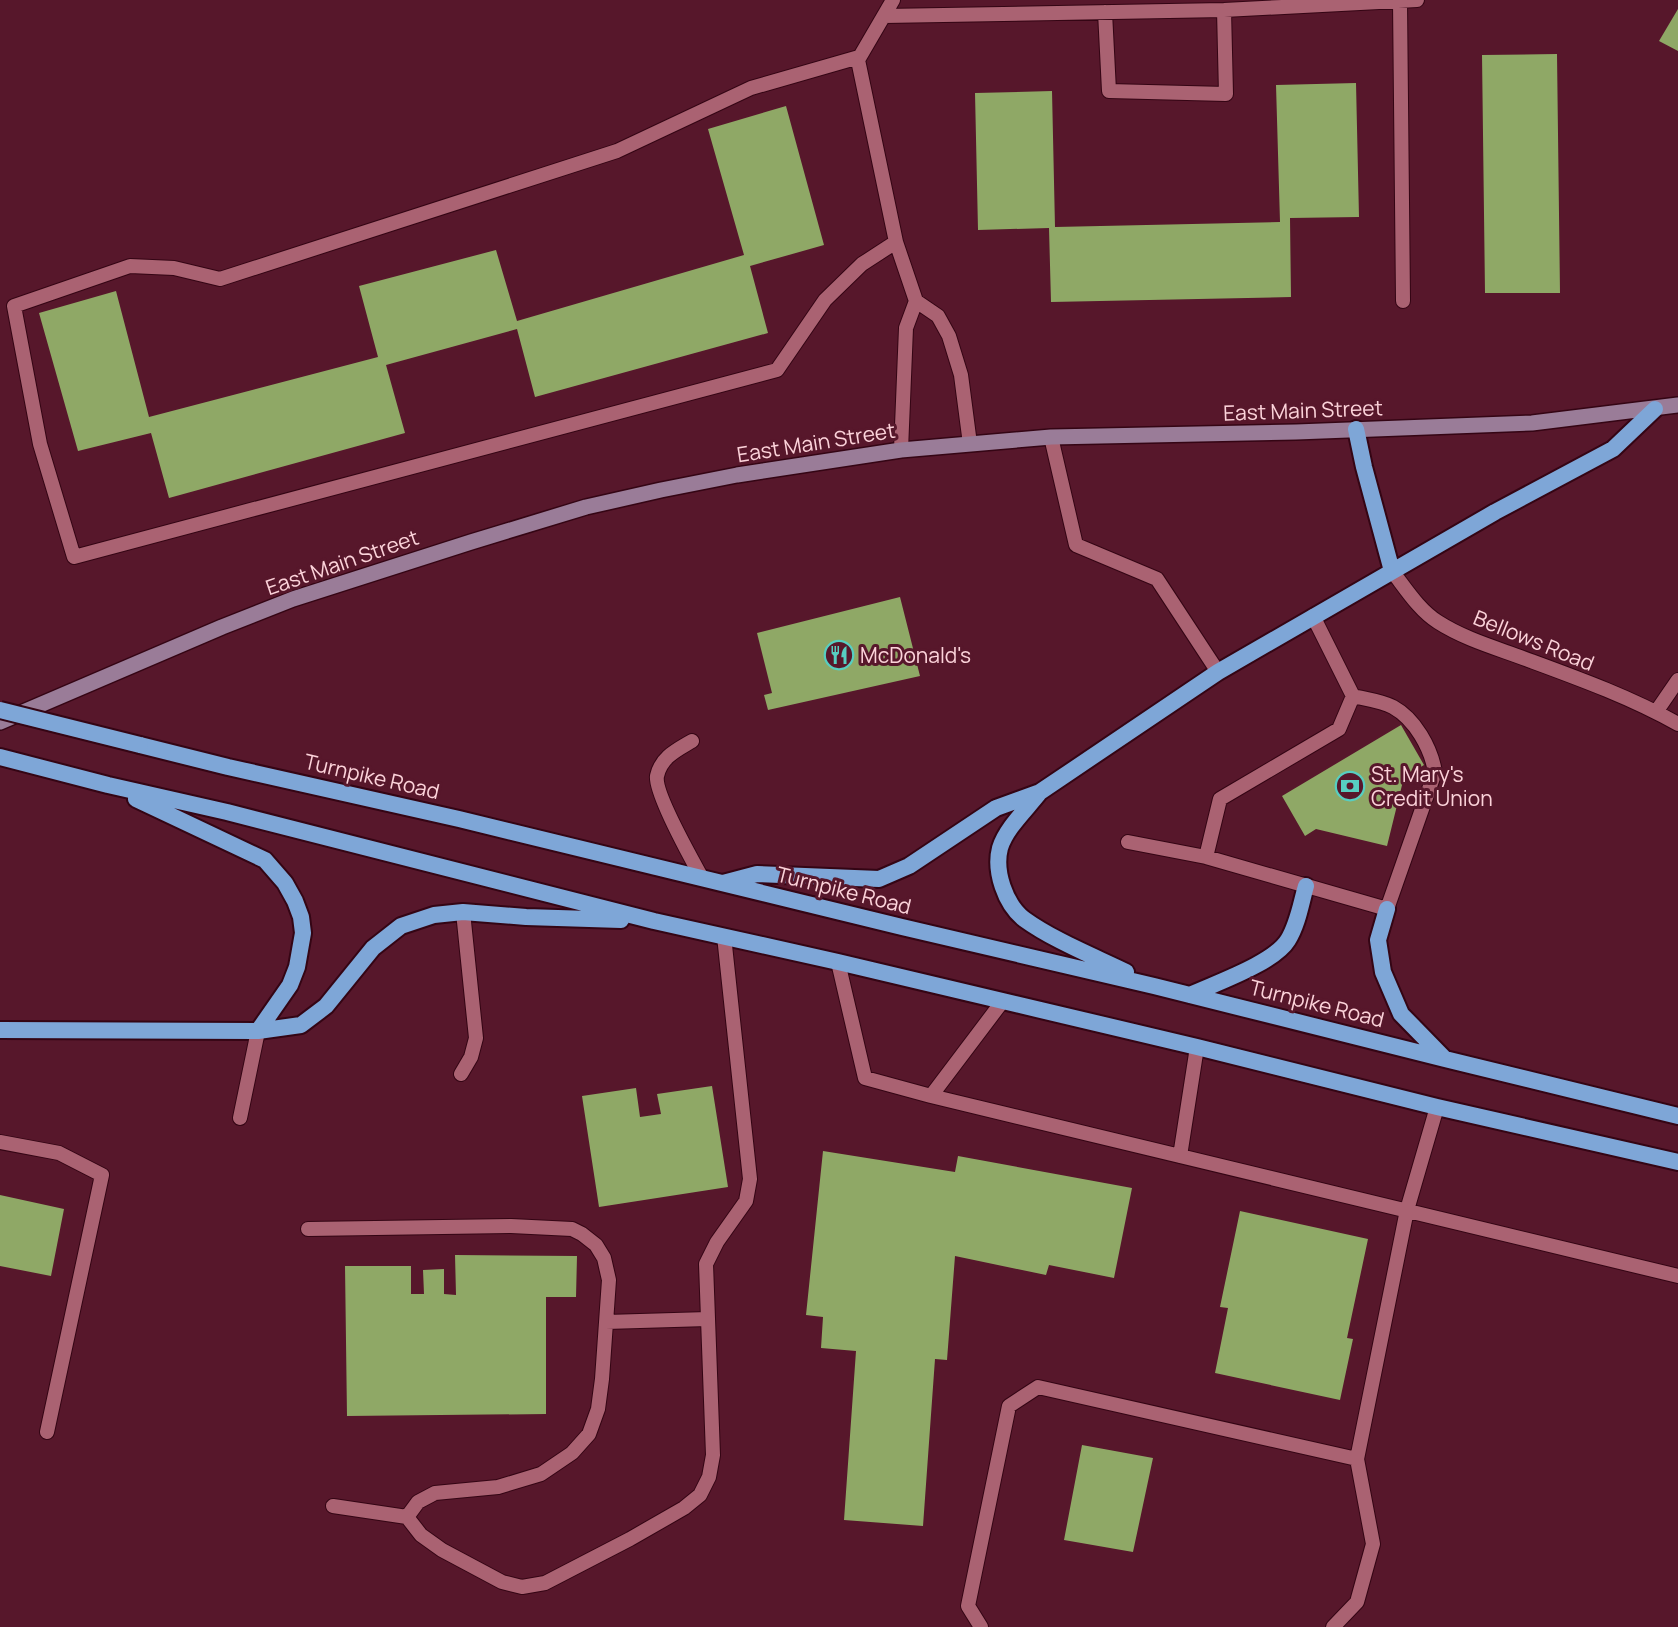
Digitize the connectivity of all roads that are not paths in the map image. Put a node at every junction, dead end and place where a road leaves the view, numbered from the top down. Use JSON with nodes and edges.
{"nodes":[{"id":1,"x":893,"y":0,"type":"edge"},
{"id":2,"x":1417,"y":0,"type":"edge"},
{"id":3,"x":1400,"y":1,"type":"edge"},
{"id":4,"x":1224,"y":10,"type":"junction"},
{"id":5,"x":1105,"y":12,"type":"junction"},
{"id":6,"x":884,"y":16,"type":"junction"},
{"id":7,"x":859,"y":57,"type":"junction"},
{"id":8,"x":896,"y":242,"type":"junction"},
{"id":9,"x":916,"y":301,"type":"junction"},
{"id":10,"x":1403,"y":301,"type":"dead end"},
{"id":11,"x":1678,"y":405,"type":"edge"},
{"id":12,"x":1655,"y":409,"type":"junction"},
{"id":13,"x":1356,"y":429,"type":"junction"},
{"id":14,"x":1051,"y":437,"type":"junction"},
{"id":15,"x":970,"y":444,"type":"junction"},
{"id":16,"x":901,"y":450,"type":"junction"},
{"id":17,"x":1392,"y":571,"type":"junction"},
{"id":18,"x":1313,"y":616,"type":"junction"},
{"id":19,"x":1218,"y":672,"type":"junction"},
{"id":20,"x":1678,"y":680,"type":"edge"},
{"id":21,"x":1353,"y":696,"type":"junction"},
{"id":22,"x":0,"y":710,"type":"edge"},
{"id":23,"x":1656,"y":712,"type":"junction"},
{"id":24,"x":0,"y":722,"type":"edge"},
{"id":25,"x":1678,"y":724,"type":"edge"},
{"id":26,"x":692,"y":741,"type":"dead end"},
{"id":27,"x":0,"y":757,"type":"edge"},
{"id":28,"x":108,"y":785,"type":"junction"},
{"id":29,"x":1040,"y":792,"type":"junction"},
{"id":30,"x":1128,"y":842,"type":"dead end"},
{"id":31,"x":1206,"y":857,"type":"junction"},
{"id":32,"x":702,"y":878,"type":"junction"},
{"id":33,"x":723,"y":883,"type":"junction"},
{"id":34,"x":1306,"y":886,"type":"junction"},
{"id":35,"x":1387,"y":909,"type":"junction"},
{"id":36,"x":463,"y":912,"type":"junction"},
{"id":37,"x":654,"y":921,"type":"junction"},
{"id":38,"x":724,"y":936,"type":"junction"},
{"id":39,"x":838,"y":962,"type":"junction"},
{"id":40,"x":1154,"y":986,"type":"junction"},
{"id":41,"x":1190,"y":995,"type":"junction"},
{"id":42,"x":1002,"y":1002,"type":"junction"},
{"id":43,"x":0,"y":1030,"type":"edge"},
{"id":44,"x":258,"y":1031,"type":"junction"},
{"id":45,"x":1197,"y":1047,"type":"junction"},
{"id":46,"x":1445,"y":1059,"type":"junction"},
{"id":47,"x":460,"y":1074,"type":"dead end"},
{"id":48,"x":931,"y":1096,"type":"junction"},
{"id":49,"x":1437,"y":1107,"type":"junction"},
{"id":50,"x":1678,"y":1116,"type":"edge"},
{"id":51,"x":240,"y":1118,"type":"dead end"},
{"id":52,"x":0,"y":1142,"type":"edge"},
{"id":53,"x":1180,"y":1156,"type":"junction"},
{"id":54,"x":1678,"y":1162,"type":"edge"},
{"id":55,"x":1407,"y":1210,"type":"junction"},
{"id":56,"x":308,"y":1229,"type":"dead end"},
{"id":57,"x":1678,"y":1275,"type":"edge"},
{"id":58,"x":708,"y":1319,"type":"junction"},
{"id":59,"x":606,"y":1322,"type":"junction"},
{"id":60,"x":47,"y":1432,"type":"dead end"},
{"id":61,"x":1357,"y":1460,"type":"junction"},
{"id":62,"x":333,"y":1506,"type":"dead end"},
{"id":63,"x":407,"y":1517,"type":"junction"},
{"id":64,"x":981,"y":1627,"type":"edge"},
{"id":65,"x":1333,"y":1627,"type":"edge"}],
"edges":[{"from":1,"to":6,"type":"lane"},
{"from":2,"to":3,"type":"lane"},
{"from":3,"to":4,"type":"lane"},
{"from":3,"to":10,"type":"lane"},
{"from":4,"to":5,"type":"lane"},
{"from":4,"to":5,"type":"lane"},
{"from":5,"to":6,"type":"lane"},
{"from":6,"to":7,"type":"lane"},
{"from":7,"to":8,"type":"lane"},
{"from":7,"to":8,"type":"lane"},
{"from":8,"to":9,"type":"lane"},
{"from":9,"to":15,"type":"lane"},
{"from":9,"to":16,"type":"lane"},
{"from":11,"to":12,"type":"main road","name":"East Main Street"},
{"from":12,"to":13,"type":"main road","name":"East Main Street"},
{"from":12,"to":17,"type":"highway"},
{"from":13,"to":14,"type":"main road","name":"East Main Street"},
{"from":13,"to":17,"type":"highway"},
{"from":14,"to":15,"type":"main road","name":"East Main Street"},
{"from":14,"to":19,"type":"lane"},
{"from":15,"to":16,"type":"main road","name":"East Main Street"},
{"from":16,"to":24,"type":"main road","name":"East Main Street"},
{"from":17,"to":18,"type":"highway"},
{"from":17,"to":23,"type":"lane","name":"Bellows Road"},
{"from":18,"to":19,"type":"highway"},
{"from":18,"to":21,"type":"lane"},
{"from":19,"to":29,"type":"highway"},
{"from":20,"to":23,"type":"lane"},
{"from":21,"to":31,"type":"lane"},
{"from":21,"to":35,"type":"lane"},
{"from":22,"to":32,"type":"highway","name":"Turnpike Road","bridge":true},
{"from":23,"to":25,"type":"lane","name":"Bellows Road"},
{"from":26,"to":32,"type":"lane"},
{"from":27,"to":28,"type":"highway"},
{"from":28,"to":37,"type":"highway"},
{"from":28,"to":44,"type":"highway"},
{"from":29,"to":33,"type":"highway"},
{"from":29,"to":40,"type":"highway"},
{"from":30,"to":31,"type":"lane"},
{"from":31,"to":34,"type":"lane"},
{"from":32,"to":33,"type":"highway","name":"Turnpike Road"},
{"from":33,"to":40,"type":"highway","name":"Turnpike Road"},
{"from":34,"to":35,"type":"lane"},
{"from":34,"to":41,"type":"highway"},
{"from":35,"to":46,"type":"highway"},
{"from":36,"to":37,"type":"highway"},
{"from":36,"to":44,"type":"highway"},
{"from":36,"to":47,"type":"lane"},
{"from":37,"to":38,"type":"highway"},
{"from":38,"to":39,"type":"highway"},
{"from":38,"to":58,"type":"lane"},
{"from":39,"to":42,"type":"highway"},
{"from":39,"to":48,"type":"lane"},
{"from":40,"to":41,"type":"highway","name":"Turnpike Road"},
{"from":41,"to":46,"type":"highway","name":"Turnpike Road"},
{"from":42,"to":45,"type":"highway"},
{"from":42,"to":48,"type":"lane"},
{"from":43,"to":44,"type":"highway"},
{"from":44,"to":51,"type":"lane"},
{"from":45,"to":49,"type":"highway"},
{"from":45,"to":53,"type":"lane"},
{"from":46,"to":50,"type":"highway","name":"Turnpike Road"},
{"from":48,"to":53,"type":"lane"},
{"from":49,"to":54,"type":"highway"},
{"from":49,"to":55,"type":"lane"},
{"from":52,"to":60,"type":"lane"},
{"from":53,"to":55,"type":"lane"},
{"from":55,"to":57,"type":"lane"},
{"from":55,"to":61,"type":"lane"},
{"from":56,"to":59,"type":"lane"},
{"from":58,"to":59,"type":"lane"},
{"from":58,"to":63,"type":"lane"},
{"from":59,"to":63,"type":"lane"},
{"from":61,"to":64,"type":"lane"},
{"from":61,"to":65,"type":"lane"},
{"from":62,"to":63,"type":"lane"}]}
